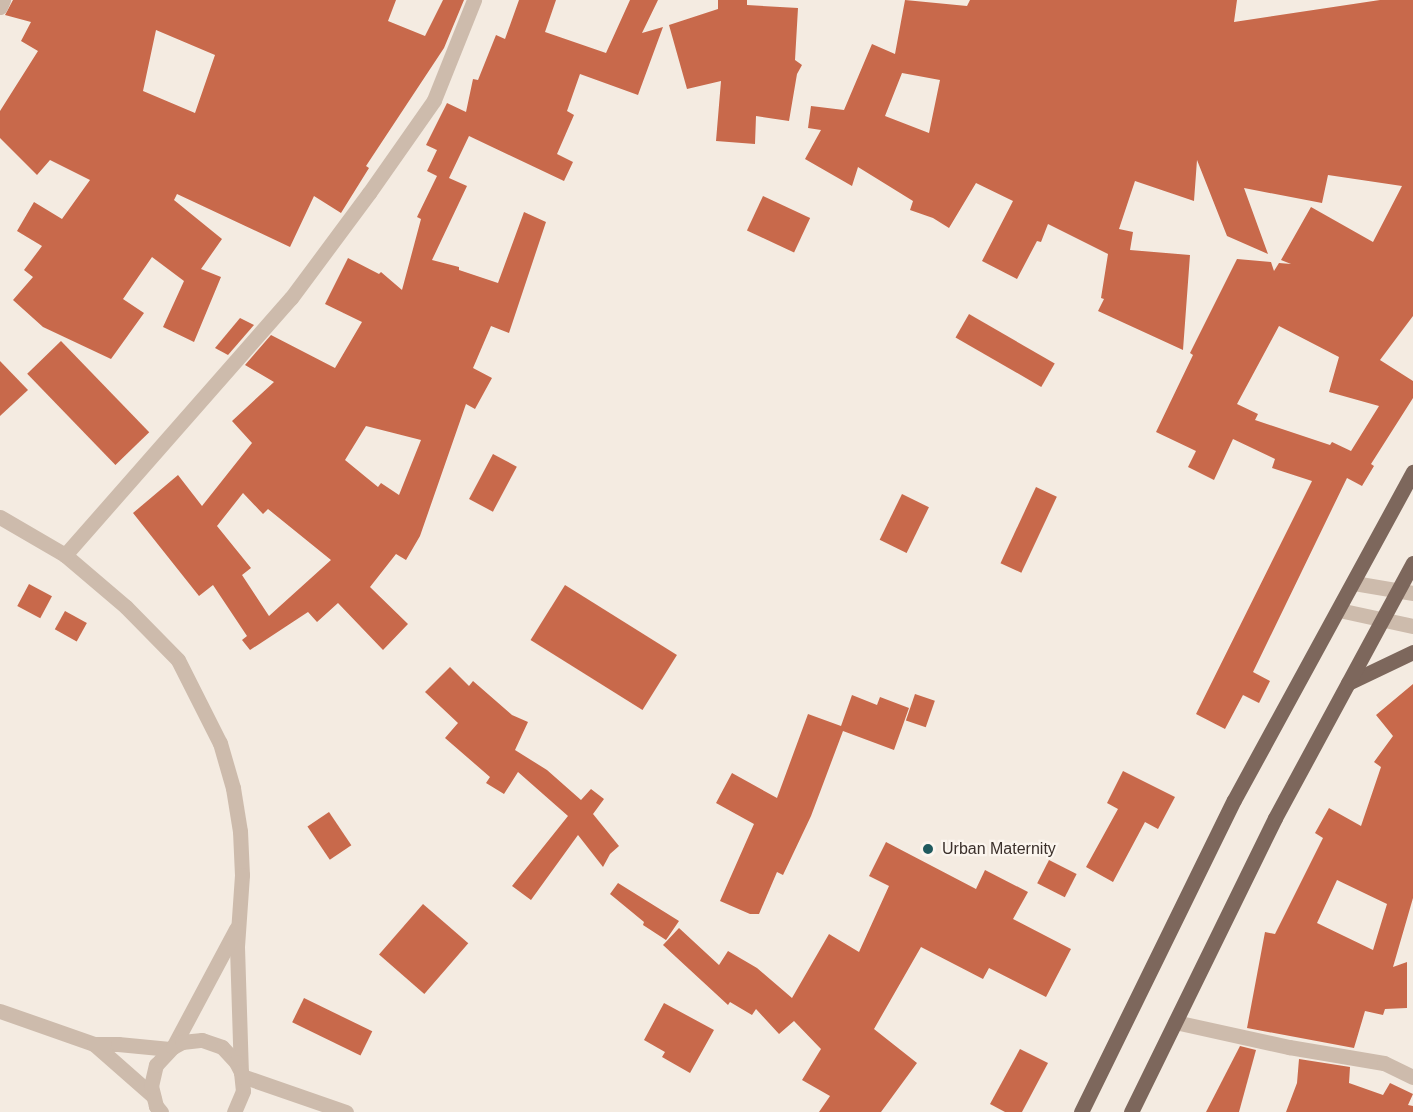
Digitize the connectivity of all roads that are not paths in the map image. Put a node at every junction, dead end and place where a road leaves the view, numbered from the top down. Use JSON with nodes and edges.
{"nodes":[{"id":1,"x":3,"y":0,"type":"edge"},
{"id":2,"x":474,"y":0,"type":"edge"},
{"id":3,"x":0,"y":7,"type":"edge"},
{"id":4,"x":1413,"y":472,"type":"edge"},
{"id":5,"x":0,"y":518,"type":"edge"},
{"id":6,"x":65,"y":555,"type":"junction"},
{"id":7,"x":1413,"y":563,"type":"edge"},
{"id":8,"x":1354,"y":584,"type":"junction"},
{"id":9,"x":1406,"y":592,"type":"edge"},
{"id":10,"x":1340,"y":610,"type":"junction"},
{"id":11,"x":1382,"y":620,"type":"junction"},
{"id":12,"x":1413,"y":626,"type":"edge"},
{"id":13,"x":1413,"y":652,"type":"edge"},
{"id":14,"x":1348,"y":683,"type":"junction"},
{"id":15,"x":238,"y":926,"type":"junction"},
{"id":16,"x":0,"y":1011,"type":"edge"},
{"id":17,"x":1175,"y":1022,"type":"junction"},
{"id":18,"x":94,"y":1044,"type":"junction"},
{"id":19,"x":171,"y":1048,"type":"junction"},
{"id":20,"x":241,"y":1074,"type":"junction"},
{"id":21,"x":1413,"y":1077,"type":"edge"},
{"id":22,"x":156,"y":1106,"type":"edge"},
{"id":23,"x":234,"y":1112,"type":"edge"},
{"id":24,"x":346,"y":1112,"type":"edge"},
{"id":25,"x":1081,"y":1112,"type":"edge"},
{"id":26,"x":1131,"y":1112,"type":"edge"}],
"edges":[{"from":1,"to":3,"type":"street"},
{"from":2,"to":6,"type":"street"},
{"from":4,"to":8,"type":"main road"},
{"from":5,"to":6,"type":"street"},
{"from":6,"to":15,"type":"street"},
{"from":7,"to":9,"type":"main road"},
{"from":8,"to":9,"type":"street"},
{"from":8,"to":10,"type":"main road"},
{"from":9,"to":11,"type":"main road"},
{"from":10,"to":11,"type":"street"},
{"from":10,"to":25,"type":"main road"},
{"from":11,"to":12,"type":"street"},
{"from":11,"to":14,"type":"main road"},
{"from":13,"to":14,"type":"main road"},
{"from":14,"to":17,"type":"main road"},
{"from":15,"to":19,"type":"street"},
{"from":15,"to":20,"type":"street"},
{"from":16,"to":18,"type":"street"},
{"from":17,"to":21,"type":"street"},
{"from":17,"to":26,"type":"main road"},
{"from":18,"to":19,"type":"street"},
{"from":18,"to":22,"type":"street"},
{"from":19,"to":20,"type":"street"},
{"from":19,"to":22,"type":"street"},
{"from":20,"to":23,"type":"street"},
{"from":20,"to":24,"type":"street"}]}
